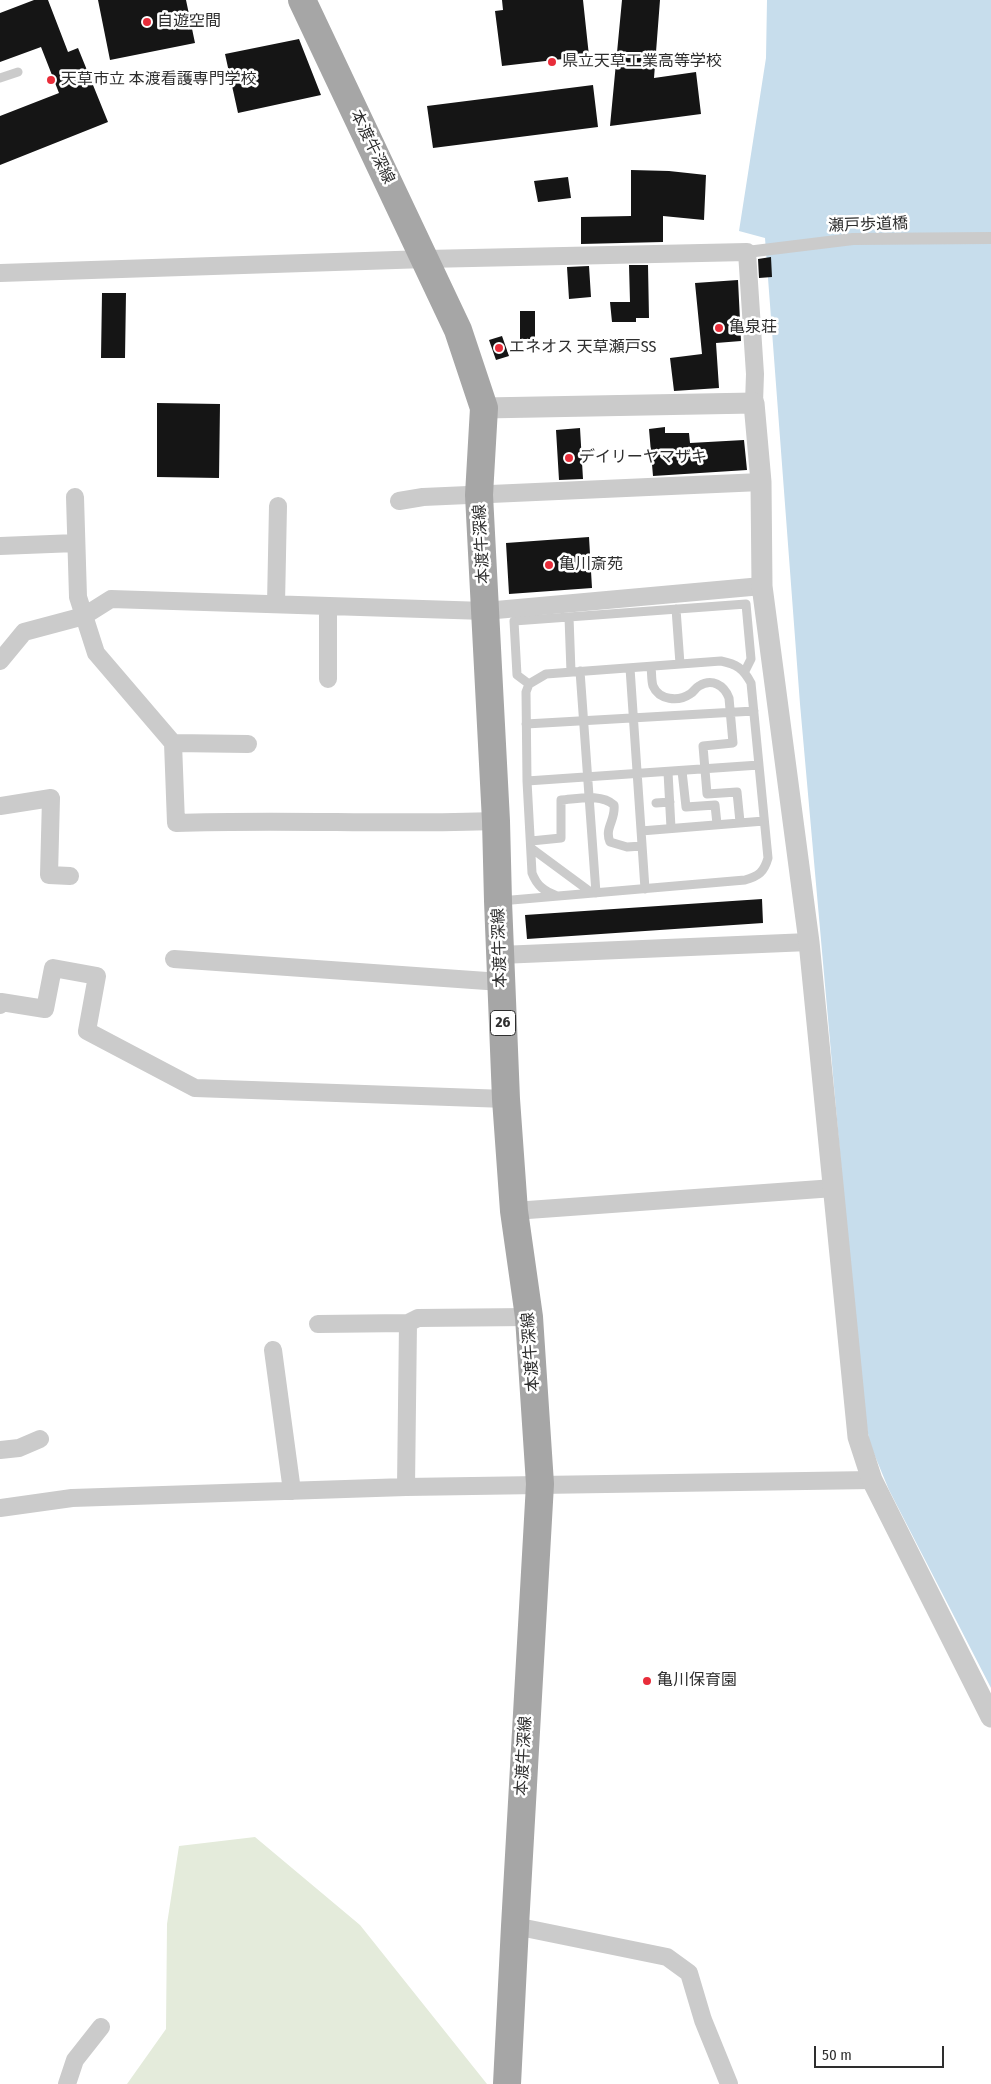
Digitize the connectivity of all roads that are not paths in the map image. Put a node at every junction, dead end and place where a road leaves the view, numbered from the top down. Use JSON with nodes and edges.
{"nodes":[{"id":1,"x":302,"y":0,"type":"edge"},
{"id":2,"x":18,"y":72,"type":"dead end"},
{"id":3,"x":0,"y":78,"type":"edge"},
{"id":4,"x":991,"y":238,"type":"edge"},
{"id":5,"x":747,"y":252,"type":"junction"},
{"id":6,"x":426,"y":259,"type":"junction"},
{"id":7,"x":0,"y":272,"type":"edge"},
{"id":8,"x":754,"y":403,"type":"junction"},
{"id":9,"x":484,"y":408,"type":"junction"},
{"id":10,"x":761,"y":482,"type":"junction"},
{"id":11,"x":479,"y":496,"type":"junction"},
{"id":12,"x":75,"y":497,"type":"dead end"},
{"id":13,"x":399,"y":501,"type":"dead end"},
{"id":14,"x":278,"y":506,"type":"dead end"},
{"id":15,"x":76,"y":542,"type":"junction"},
{"id":16,"x":0,"y":546,"type":"edge"},
{"id":17,"x":762,"y":586,"type":"junction"},
{"id":18,"x":276,"y":604,"type":"junction"},
{"id":19,"x":328,"y":606,"type":"junction"},
{"id":20,"x":676,"y":609,"type":"junction"},
{"id":21,"x":485,"y":611,"type":"junction"},
{"id":22,"x":84,"y":616,"type":"junction"},
{"id":23,"x":568,"y":617,"type":"junction"},
{"id":24,"x":0,"y":661,"type":"edge"},
{"id":25,"x":680,"y":664,"type":"junction"},
{"id":26,"x":651,"y":666,"type":"junction"},
{"id":27,"x":630,"y":668,"type":"junction"},
{"id":28,"x":745,"y":671,"type":"junction"},
{"id":29,"x":576,"y":672,"type":"junction"},
{"id":30,"x":328,"y":679,"type":"dead end"},
{"id":31,"x":529,"y":684,"type":"junction"},
{"id":32,"x":754,"y":711,"type":"junction"},
{"id":33,"x":730,"y":712,"type":"junction"},
{"id":34,"x":633,"y":718,"type":"junction"},
{"id":35,"x":584,"y":721,"type":"junction"},
{"id":36,"x":526,"y":724,"type":"junction"},
{"id":37,"x":173,"y":743,"type":"junction"},
{"id":38,"x":248,"y":744,"type":"dead end"},
{"id":39,"x":759,"y":765,"type":"junction"},
{"id":40,"x":705,"y":769,"type":"junction"},
{"id":41,"x":682,"y":771,"type":"junction"},
{"id":42,"x":668,"y":772,"type":"junction"},
{"id":43,"x":637,"y":773,"type":"junction"},
{"id":44,"x":589,"y":777,"type":"junction"},
{"id":45,"x":528,"y":781,"type":"junction"},
{"id":46,"x":590,"y":798,"type":"junction"},
{"id":47,"x":670,"y":802,"type":"junction"},
{"id":48,"x":656,"y":803,"type":"dead end"},
{"id":49,"x":0,"y":806,"type":"edge"},
{"id":50,"x":496,"y":821,"type":"junction"},
{"id":51,"x":764,"y":821,"type":"junction"},
{"id":52,"x":740,"y":822,"type":"junction"},
{"id":53,"x":717,"y":824,"type":"junction"},
{"id":54,"x":671,"y":828,"type":"junction"},
{"id":55,"x":641,"y":831,"type":"junction"},
{"id":56,"x":531,"y":844,"type":"junction"},
{"id":57,"x":642,"y":846,"type":"junction"},
{"id":58,"x":70,"y":876,"type":"dead end"},
{"id":59,"x":645,"y":889,"type":"junction"},
{"id":60,"x":594,"y":893,"type":"junction"},
{"id":61,"x":557,"y":896,"type":"junction"},
{"id":62,"x":498,"y":901,"type":"junction"},
{"id":63,"x":809,"y":942,"type":"junction"},
{"id":64,"x":174,"y":959,"type":"dead end"},
{"id":65,"x":500,"y":968,"type":"junction"},
{"id":66,"x":0,"y":1005,"type":"edge"},
{"id":67,"x":506,"y":1099,"type":"junction"},
{"id":68,"x":834,"y":1188,"type":"junction"},
{"id":69,"x":514,"y":1211,"type":"junction"},
{"id":70,"x":529,"y":1317,"type":"junction"},
{"id":71,"x":408,"y":1323,"type":"junction"},
{"id":72,"x":318,"y":1324,"type":"dead end"},
{"id":73,"x":273,"y":1350,"type":"dead end"},
{"id":74,"x":40,"y":1439,"type":"dead end"},
{"id":75,"x":0,"y":1450,"type":"edge"},
{"id":76,"x":872,"y":1480,"type":"junction"},
{"id":77,"x":540,"y":1484,"type":"junction"},
{"id":78,"x":406,"y":1488,"type":"junction"},
{"id":79,"x":292,"y":1491,"type":"junction"},
{"id":80,"x":0,"y":1508,"type":"edge"},
{"id":81,"x":991,"y":1717,"type":"edge"},
{"id":82,"x":514,"y":1926,"type":"junction"},
{"id":83,"x":101,"y":2027,"type":"dead end"},
{"id":84,"x":67,"y":2084,"type":"edge"},
{"id":85,"x":508,"y":2084,"type":"edge"},
{"id":86,"x":729,"y":2084,"type":"edge"}],
"edges":[{"from":1,"to":6,"type":"main road","name":"本渡牛深線","number":"26"},
{"from":2,"to":3,"type":"lane"},
{"from":4,"to":5,"type":"street","name":"瀬戸歩道橋"},
{"from":5,"to":6,"type":"street"},
{"from":5,"to":8,"type":"street"},
{"from":6,"to":7,"type":"street"},
{"from":6,"to":9,"type":"main road","name":"本渡牛深線","number":"26"},
{"from":8,"to":9,"type":"street"},
{"from":8,"to":10,"type":"street"},
{"from":9,"to":11,"type":"main road","name":"本渡牛深線","number":"26"},
{"from":10,"to":11,"type":"street"},
{"from":10,"to":17,"type":"street"},
{"from":11,"to":13,"type":"street"},
{"from":11,"to":21,"type":"main road","name":"本渡牛深線","number":"26"},
{"from":12,"to":15,"type":"street"},
{"from":14,"to":18,"type":"street"},
{"from":15,"to":16,"type":"street"},
{"from":15,"to":22,"type":"street"},
{"from":17,"to":21,"type":"street"},
{"from":17,"to":63,"type":"street"},
{"from":18,"to":19,"type":"street"},
{"from":18,"to":22,"type":"street"},
{"from":19,"to":21,"type":"street"},
{"from":19,"to":30,"type":"street"},
{"from":20,"to":23,"type":"lane"},
{"from":20,"to":25,"type":"lane"},
{"from":20,"to":28,"type":"lane"},
{"from":21,"to":50,"type":"main road","name":"本渡牛深線","number":"26"},
{"from":22,"to":24,"type":"street"},
{"from":22,"to":37,"type":"street"},
{"from":23,"to":29,"type":"lane"},
{"from":23,"to":31,"type":"lane"},
{"from":25,"to":26,"type":"lane"},
{"from":25,"to":28,"type":"lane"},
{"from":26,"to":27,"type":"lane"},
{"from":26,"to":33,"type":"lane"},
{"from":27,"to":29,"type":"lane"},
{"from":27,"to":34,"type":"lane"},
{"from":28,"to":32,"type":"lane"},
{"from":29,"to":31,"type":"lane"},
{"from":29,"to":35,"type":"lane"},
{"from":31,"to":36,"type":"lane"},
{"from":32,"to":33,"type":"lane"},
{"from":32,"to":39,"type":"lane"},
{"from":33,"to":34,"type":"lane"},
{"from":33,"to":40,"type":"lane"},
{"from":34,"to":35,"type":"lane"},
{"from":34,"to":43,"type":"lane"},
{"from":35,"to":36,"type":"lane"},
{"from":35,"to":44,"type":"lane"},
{"from":36,"to":45,"type":"lane"},
{"from":37,"to":38,"type":"street"},
{"from":37,"to":50,"type":"street"},
{"from":39,"to":40,"type":"lane"},
{"from":39,"to":51,"type":"lane"},
{"from":40,"to":41,"type":"lane"},
{"from":40,"to":52,"type":"lane"},
{"from":41,"to":42,"type":"lane"},
{"from":41,"to":53,"type":"lane"},
{"from":42,"to":43,"type":"lane"},
{"from":42,"to":47,"type":"lane"},
{"from":43,"to":44,"type":"lane"},
{"from":43,"to":55,"type":"lane"},
{"from":44,"to":45,"type":"lane"},
{"from":44,"to":46,"type":"lane"},
{"from":45,"to":56,"type":"lane"},
{"from":46,"to":56,"type":"lane"},
{"from":46,"to":57,"type":"lane"},
{"from":46,"to":60,"type":"lane"},
{"from":47,"to":48,"type":"lane"},
{"from":47,"to":54,"type":"lane"},
{"from":49,"to":58,"type":"street"},
{"from":50,"to":62,"type":"main road","name":"本渡牛深線","number":"26"},
{"from":51,"to":52,"type":"lane"},
{"from":51,"to":59,"type":"lane"},
{"from":52,"to":53,"type":"lane"},
{"from":53,"to":54,"type":"lane"},
{"from":54,"to":55,"type":"lane"},
{"from":55,"to":57,"type":"lane"},
{"from":56,"to":60,"type":"lane"},
{"from":56,"to":61,"type":"lane"},
{"from":57,"to":59,"type":"lane"},
{"from":59,"to":60,"type":"lane"},
{"from":60,"to":61,"type":"lane"},
{"from":61,"to":62,"type":"lane"},
{"from":62,"to":65,"type":"main road","name":"本渡牛深線","number":"26"},
{"from":63,"to":65,"type":"street"},
{"from":63,"to":68,"type":"street"},
{"from":64,"to":65,"type":"street"},
{"from":65,"to":67,"type":"main road","name":"本渡牛深線","number":"26"},
{"from":66,"to":67,"type":"street"},
{"from":67,"to":69,"type":"main road","name":"本渡牛深線","number":"26"},
{"from":68,"to":69,"type":"street"},
{"from":68,"to":76,"type":"street"},
{"from":69,"to":70,"type":"main road","name":"本渡牛深線","number":"26"},
{"from":70,"to":71,"type":"street"},
{"from":70,"to":77,"type":"main road","name":"本渡牛深線","number":"26"},
{"from":71,"to":72,"type":"street"},
{"from":71,"to":78,"type":"street"},
{"from":73,"to":79,"type":"street"},
{"from":74,"to":75,"type":"street"},
{"from":76,"to":77,"type":"street"},
{"from":76,"to":81,"type":"street"},
{"from":77,"to":78,"type":"street"},
{"from":77,"to":82,"type":"main road","name":"本渡牛深線","number":"26"},
{"from":78,"to":79,"type":"street"},
{"from":79,"to":80,"type":"street"},
{"from":82,"to":85,"type":"main road","name":"本渡牛深線","number":"26"},
{"from":82,"to":86,"type":"street"},
{"from":83,"to":84,"type":"street"}]}
